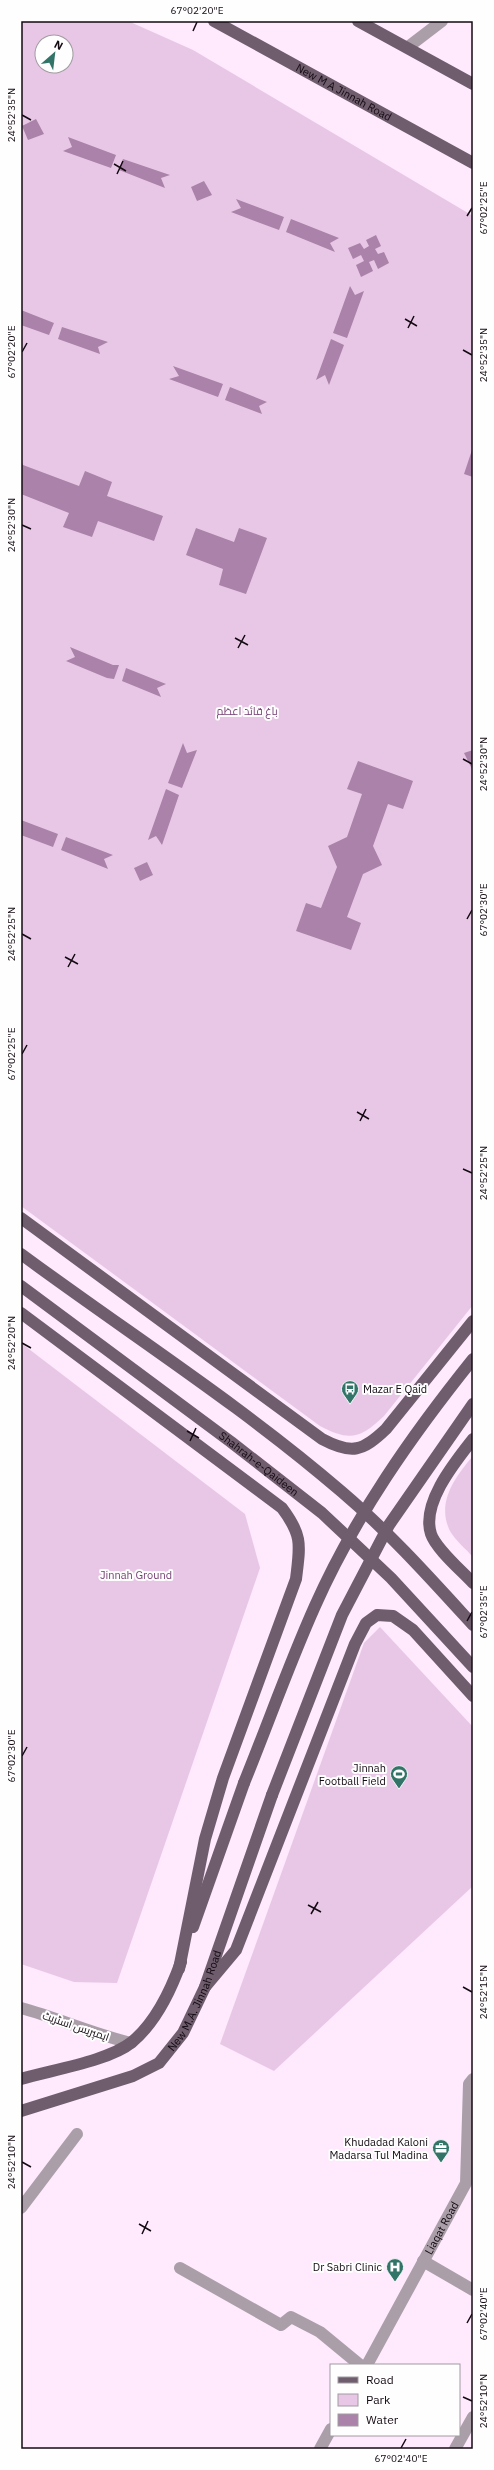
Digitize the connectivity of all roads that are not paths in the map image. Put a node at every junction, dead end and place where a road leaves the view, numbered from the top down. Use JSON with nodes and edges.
{"nodes":[{"id":1,"x":214,"y":21,"type":"edge"},
{"id":2,"x":358,"y":21,"type":"edge"},
{"id":3,"x":442,"y":21,"type":"edge"},
{"id":4,"x":408,"y":47,"type":"junction"},
{"id":5,"x":473,"y":84,"type":"edge"},
{"id":6,"x":473,"y":163,"type":"edge"},
{"id":7,"x":21,"y":1218,"type":"edge"},
{"id":8,"x":21,"y":1254,"type":"edge"},
{"id":9,"x":21,"y":1286,"type":"edge"},
{"id":10,"x":21,"y":1313,"type":"edge"},
{"id":11,"x":473,"y":1321,"type":"edge"},
{"id":12,"x":473,"y":1359,"type":"edge"},
{"id":13,"x":473,"y":1404,"type":"edge"},
{"id":14,"x":473,"y":1439,"type":"edge"},
{"id":15,"x":473,"y":1583,"type":"edge"},
{"id":16,"x":473,"y":1625,"type":"edge"},
{"id":17,"x":473,"y":1667,"type":"edge"},
{"id":18,"x":473,"y":1696,"type":"edge"},
{"id":19,"x":179,"y":1969,"type":"junction"},
{"id":20,"x":205,"y":1987,"type":"junction"},
{"id":21,"x":21,"y":2008,"type":"edge"},
{"id":22,"x":131,"y":2043,"type":"junction"},
{"id":23,"x":21,"y":2079,"type":"edge"},
{"id":24,"x":473,"y":2079,"type":"edge"},
{"id":25,"x":21,"y":2111,"type":"edge"},
{"id":26,"x":77,"y":2134,"type":"dead end"},
{"id":27,"x":470,"y":2151,"type":"edge"},
{"id":28,"x":21,"y":2208,"type":"edge"},
{"id":29,"x":423,"y":2260,"type":"junction"},
{"id":30,"x":180,"y":2268,"type":"dead end"},
{"id":31,"x":473,"y":2290,"type":"edge"},
{"id":32,"x":359,"y":2364,"type":"edge"},
{"id":33,"x":368,"y":2364,"type":"edge"},
{"id":34,"x":473,"y":2417,"type":"edge"},
{"id":35,"x":462,"y":2430,"type":"edge"},
{"id":36,"x":330,"y":2432,"type":"edge"},
{"id":37,"x":460,"y":2436,"type":"edge"},
{"id":38,"x":325,"y":2447,"type":"edge"},
{"id":39,"x":455,"y":2449,"type":"edge"}],
"edges":[{"from":1,"to":6,"type":"main road","name":"New M A Jinnah Road"},
{"from":2,"to":4,"type":"main road"},
{"from":3,"to":4,"type":"street"},
{"from":4,"to":5,"type":"main road"},
{"from":7,"to":11,"type":"main road"},
{"from":8,"to":16,"type":"main road"},
{"from":9,"to":17,"type":"main road","name":"Shahrah-e-Qaideen"},
{"from":10,"to":19,"type":"main road"},
{"from":12,"to":19,"type":"main road","bridge":true},
{"from":13,"to":20,"type":"main road","name":"New M.A. Jinnah Road","bridge":true},
{"from":14,"to":15,"type":"main road"},
{"from":18,"to":20,"type":"main road"},
{"from":19,"to":22,"type":"main road"},
{"from":20,"to":25,"type":"main road","name":"New M.A. Jinnah Road"},
{"from":21,"to":22,"type":"street","name":"ایمپریس اسٹریٹ"},
{"from":22,"to":23,"type":"main road"},
{"from":24,"to":27,"type":"street","name":"Liaqat Road"},
{"from":26,"to":28,"type":"street"},
{"from":27,"to":29,"type":"street","name":"Liaqat Road"},
{"from":29,"to":31,"type":"street"},
{"from":29,"to":33,"type":"street","name":"Liaqat Road"},
{"from":30,"to":32,"type":"street"},
{"from":34,"to":35,"type":"street"},
{"from":36,"to":38,"type":"street"},
{"from":37,"to":39,"type":"street"}]}
